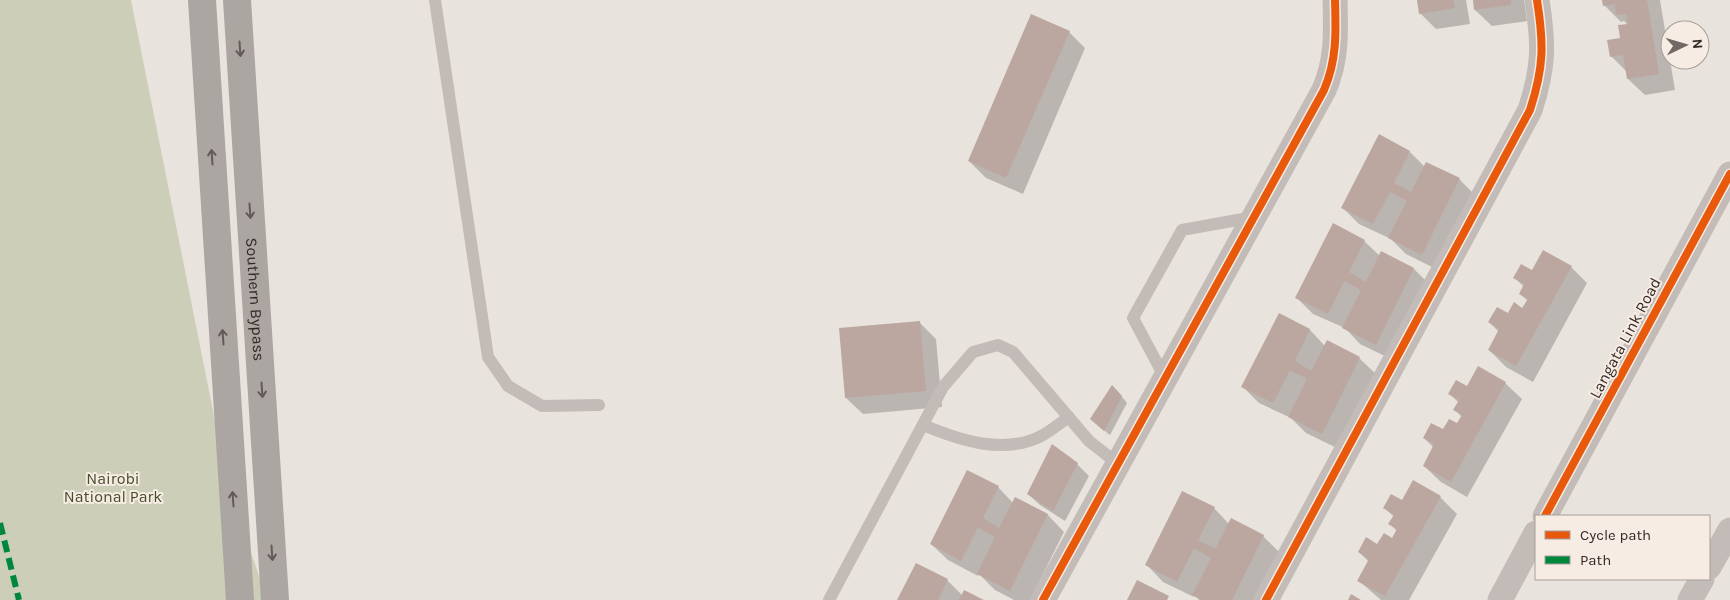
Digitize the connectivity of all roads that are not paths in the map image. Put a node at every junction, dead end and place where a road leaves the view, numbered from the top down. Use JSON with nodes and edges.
{"nodes":[{"id":1,"x":202,"y":0,"type":"edge"},
{"id":2,"x":237,"y":0,"type":"edge"},
{"id":3,"x":435,"y":0,"type":"edge"},
{"id":4,"x":1335,"y":0,"type":"edge"},
{"id":5,"x":1537,"y":0,"type":"edge"},
{"id":6,"x":1730,"y":174,"type":"edge"},
{"id":7,"x":1254,"y":217,"type":"junction"},
{"id":8,"x":1164,"y":376,"type":"junction"},
{"id":9,"x":599,"y":405,"type":"dead end"},
{"id":10,"x":1068,"y":417,"type":"junction"},
{"id":11,"x":923,"y":425,"type":"junction"},
{"id":12,"x":1117,"y":463,"type":"junction"},
{"id":13,"x":1546,"y":515,"type":"edge"},
{"id":14,"x":1730,"y":530,"type":"edge"},
{"id":15,"x":1535,"y":535,"type":"edge"},
{"id":16,"x":1710,"y":564,"type":"edge"},
{"id":17,"x":1701,"y":580,"type":"edge"},
{"id":18,"x":240,"y":600,"type":"edge"},
{"id":19,"x":275,"y":600,"type":"edge"},
{"id":20,"x":829,"y":600,"type":"edge"},
{"id":21,"x":1043,"y":600,"type":"edge"},
{"id":22,"x":1266,"y":600,"type":"edge"},
{"id":23,"x":1500,"y":600,"type":"edge"},
{"id":24,"x":1690,"y":600,"type":"edge"}],
"edges":[{"from":18,"to":1,"type":"highway","one_way":true},
{"from":2,"to":19,"type":"highway","name":"Southern Bypass","one_way":true},
{"from":3,"to":9,"type":"lane"},
{"from":4,"to":7,"type":"street"},
{"from":5,"to":22,"type":"street"},
{"from":6,"to":13,"type":"street","name":"Langata Link Road"},
{"from":7,"to":8,"type":"street"},
{"from":7,"to":8,"type":"lane"},
{"from":8,"to":12,"type":"street"},
{"from":10,"to":11,"type":"lane"},
{"from":10,"to":11,"type":"lane"},
{"from":10,"to":12,"type":"lane"},
{"from":11,"to":20,"type":"lane"},
{"from":12,"to":21,"type":"street"},
{"from":14,"to":16,"type":"street"},
{"from":15,"to":23,"type":"street"},
{"from":17,"to":24,"type":"street"}]}
